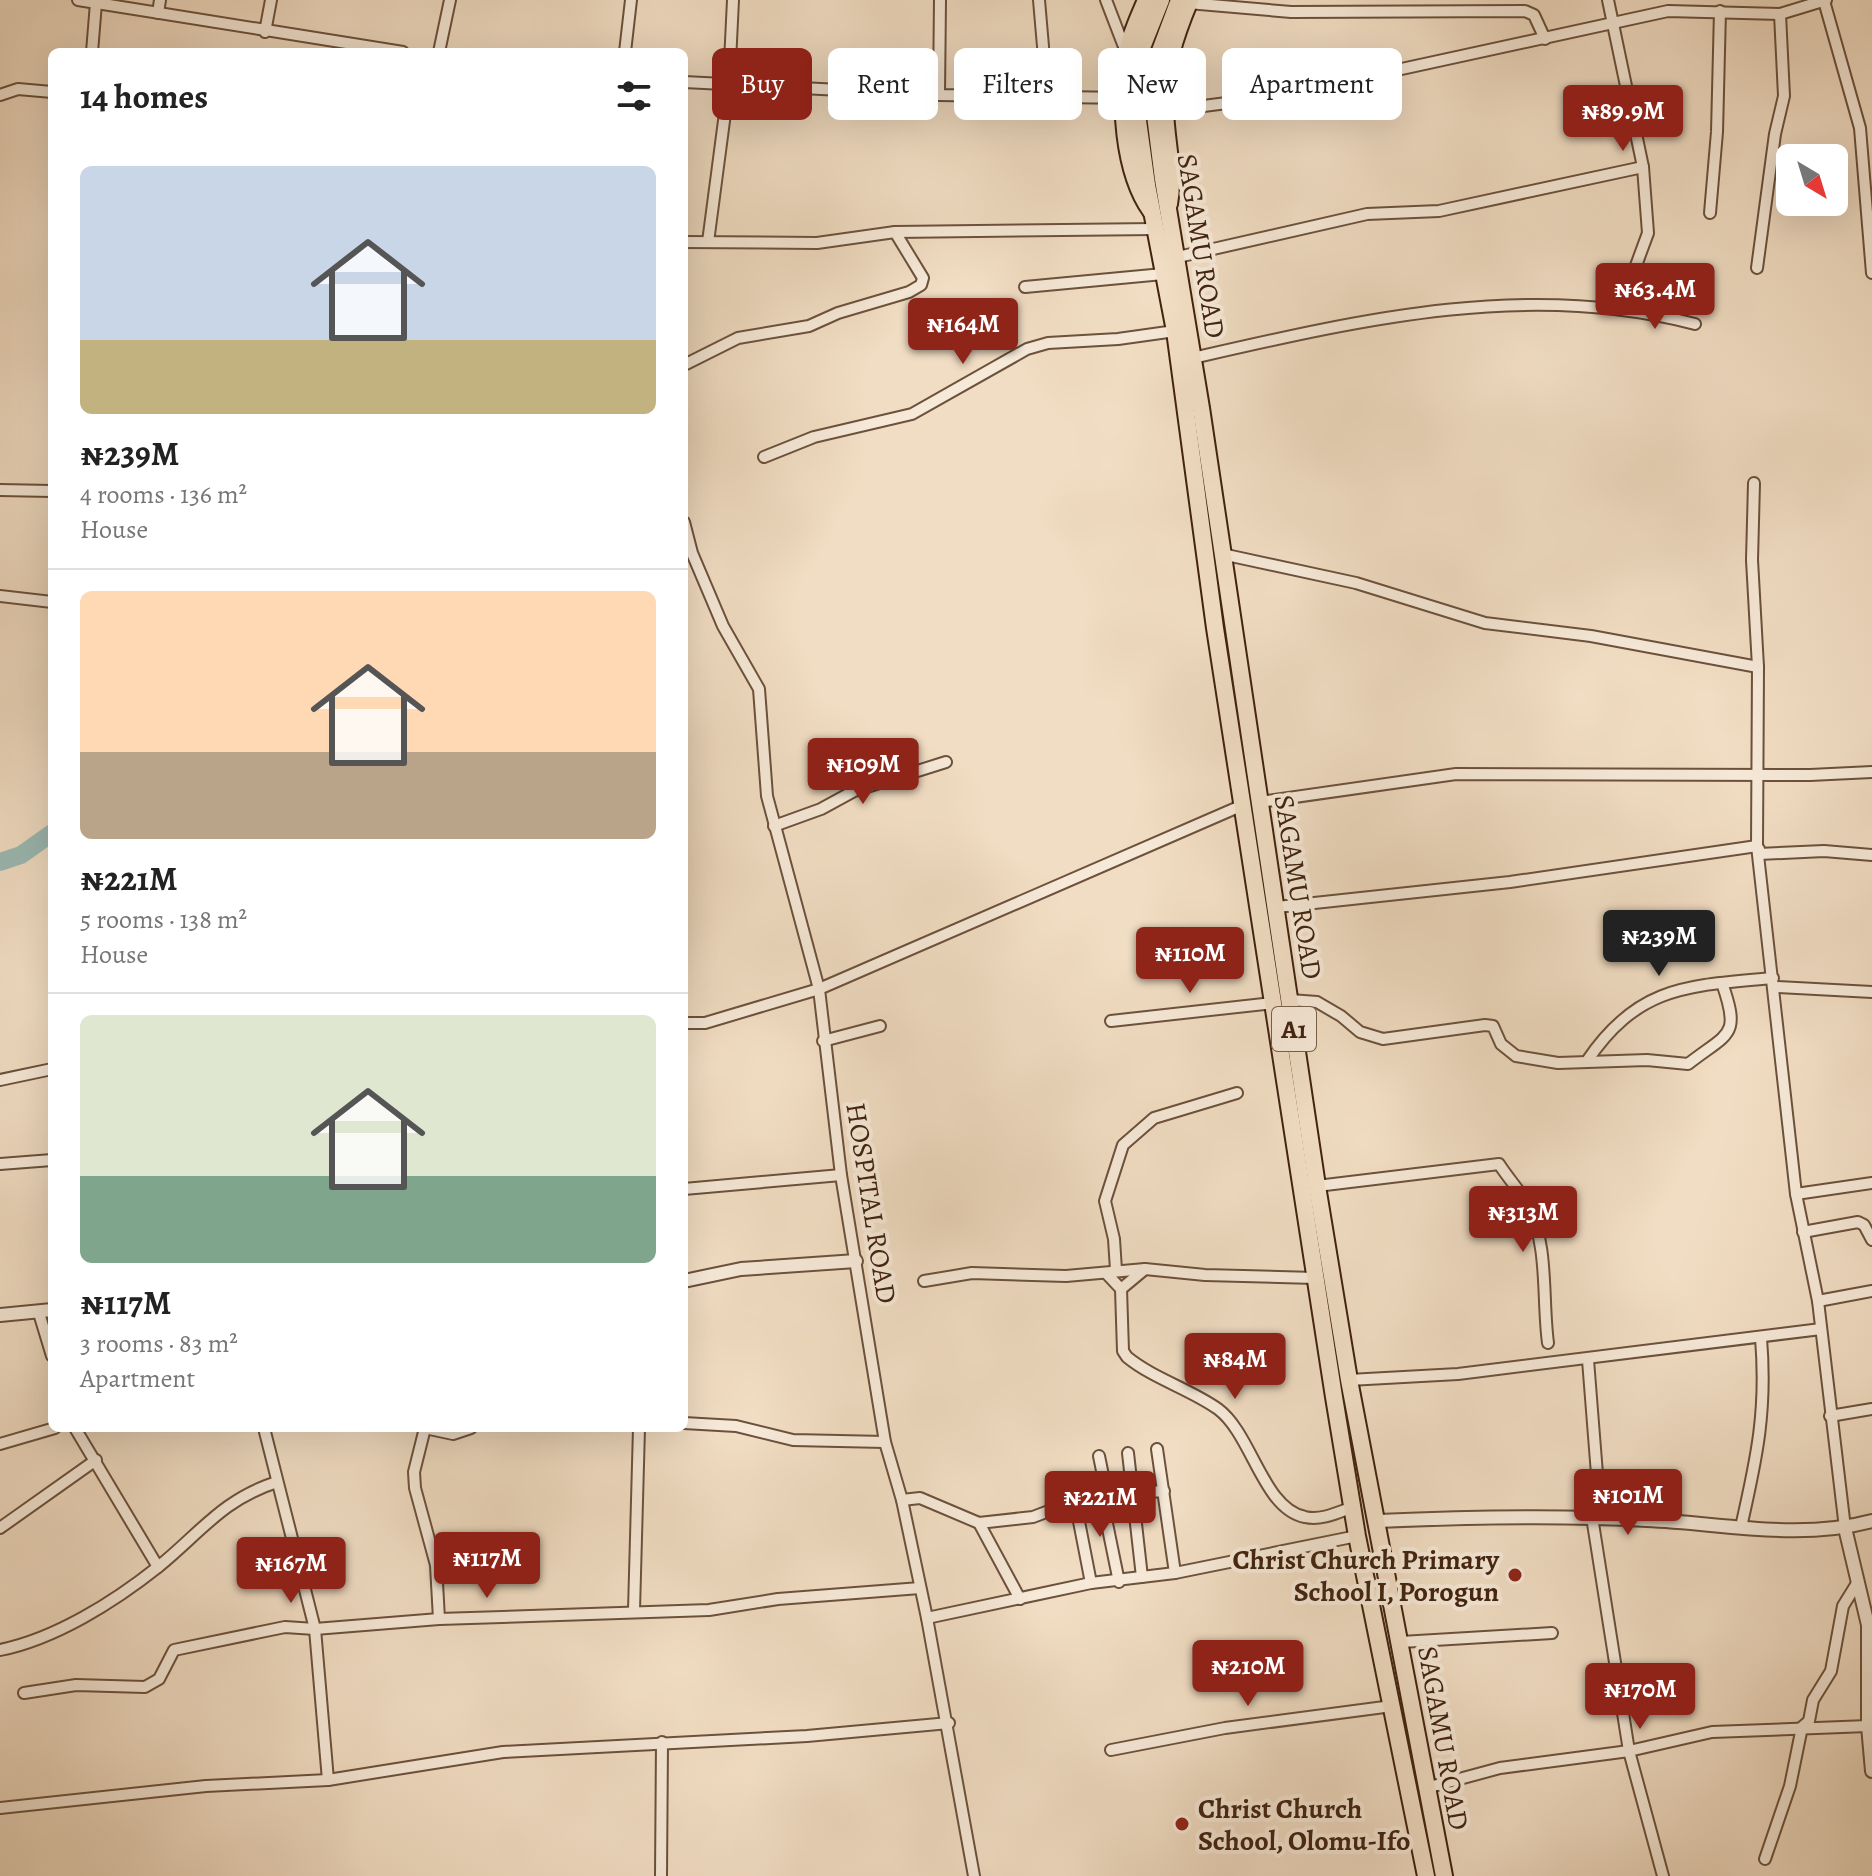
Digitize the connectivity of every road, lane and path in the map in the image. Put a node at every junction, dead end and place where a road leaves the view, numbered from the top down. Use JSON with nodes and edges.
{"nodes":[{"id":1,"x":78,"y":0,"type":"edge"},
{"id":2,"x":160,"y":0,"type":"edge"},
{"id":3,"x":271,"y":0,"type":"edge"},
{"id":4,"x":450,"y":0,"type":"edge"},
{"id":5,"x":631,"y":0,"type":"edge"},
{"id":6,"x":733,"y":0,"type":"edge"},
{"id":7,"x":940,"y":0,"type":"edge"},
{"id":8,"x":1039,"y":0,"type":"edge"},
{"id":9,"x":1106,"y":0,"type":"edge"},
{"id":10,"x":1146,"y":0,"type":"edge"},
{"id":11,"x":1161,"y":0,"type":"edge"},
{"id":12,"x":1608,"y":0,"type":"edge"},
{"id":13,"x":1825,"y":0,"type":"edge"},
{"id":14,"x":1186,"y":1,"type":"edge"},
{"id":15,"x":96,"y":3,"type":"junction"},
{"id":16,"x":1720,"y":11,"type":"junction"},
{"id":17,"x":158,"y":13,"type":"junction"},
{"id":18,"x":1780,"y":14,"type":"junction"},
{"id":19,"x":1614,"y":24,"type":"junction"},
{"id":20,"x":265,"y":32,"type":"junction"},
{"id":21,"x":1545,"y":39,"type":"junction"},
{"id":22,"x":92,"y":48,"type":"edge"},
{"id":23,"x":361,"y":48,"type":"edge"},
{"id":24,"x":440,"y":48,"type":"edge"},
{"id":25,"x":625,"y":48,"type":"edge"},
{"id":26,"x":731,"y":48,"type":"edge"},
{"id":27,"x":1043,"y":48,"type":"edge"},
{"id":28,"x":1125,"y":48,"type":"edge"},
{"id":29,"x":1129,"y":48,"type":"edge"},
{"id":30,"x":1171,"y":48,"type":"edge"},
{"id":31,"x":688,"y":82,"type":"edge"},
{"id":32,"x":712,"y":83,"type":"edge"},
{"id":33,"x":812,"y":88,"type":"edge"},
{"id":34,"x":48,"y":92,"type":"edge"},
{"id":35,"x":0,"y":95,"type":"edge"},
{"id":36,"x":939,"y":95,"type":"junction"},
{"id":37,"x":954,"y":95,"type":"edge"},
{"id":38,"x":1206,"y":106,"type":"edge"},
{"id":39,"x":724,"y":120,"type":"edge"},
{"id":40,"x":1127,"y":120,"type":"edge"},
{"id":41,"x":1166,"y":120,"type":"edge"},
{"id":42,"x":1872,"y":124,"type":"edge"},
{"id":43,"x":1860,"y":128,"type":"junction"},
{"id":44,"x":1643,"y":167,"type":"junction"},
{"id":45,"x":1155,"y":182,"type":"junction"},
{"id":46,"x":1168,"y":206,"type":"junction"},
{"id":47,"x":1151,"y":211,"type":"junction"},
{"id":48,"x":1710,"y":213,"type":"dead end"},
{"id":49,"x":1155,"y":229,"type":"junction"},
{"id":50,"x":895,"y":232,"type":"junction"},
{"id":51,"x":688,"y":242,"type":"edge"},
{"id":52,"x":708,"y":242,"type":"junction"},
{"id":53,"x":1178,"y":257,"type":"junction"},
{"id":54,"x":1757,"y":268,"type":"dead end"},
{"id":55,"x":1872,"y":273,"type":"edge"},
{"id":56,"x":1163,"y":274,"type":"junction"},
{"id":57,"x":1025,"y":287,"type":"dead end"},
{"id":58,"x":1620,"y":309,"type":"junction"},
{"id":59,"x":1695,"y":324,"type":"dead end"},
{"id":60,"x":1175,"y":331,"type":"junction"},
{"id":61,"x":1193,"y":358,"type":"junction"},
{"id":62,"x":688,"y":363,"type":"edge"},
{"id":63,"x":764,"y":457,"type":"dead end"},
{"id":64,"x":1754,"y":483,"type":"dead end"},
{"id":65,"x":0,"y":490,"type":"edge"},
{"id":66,"x":48,"y":491,"type":"edge"},
{"id":67,"x":688,"y":538,"type":"edge"},
{"id":68,"x":1222,"y":554,"type":"junction"},
{"id":69,"x":0,"y":596,"type":"edge"},
{"id":70,"x":48,"y":602,"type":"edge"},
{"id":71,"x":1758,"y":667,"type":"junction"},
{"id":72,"x":946,"y":762,"type":"dead end"},
{"id":73,"x":1872,"y":772,"type":"edge"},
{"id":74,"x":1759,"y":774,"type":"junction"},
{"id":75,"x":1260,"y":802,"type":"junction"},
{"id":76,"x":1243,"y":805,"type":"junction"},
{"id":77,"x":774,"y":826,"type":"junction"},
{"id":78,"x":1758,"y":850,"type":"junction"},
{"id":79,"x":1872,"y":855,"type":"edge"},
{"id":80,"x":1277,"y":907,"type":"junction"},
{"id":81,"x":1774,"y":982,"type":"junction"},
{"id":82,"x":1722,"y":983,"type":"junction"},
{"id":83,"x":819,"y":989,"type":"junction"},
{"id":84,"x":1872,"y":992,"type":"edge"},
{"id":85,"x":1281,"y":1002,"type":"junction"},
{"id":86,"x":1111,"y":1021,"type":"dead end"},
{"id":87,"x":688,"y":1023,"type":"edge"},
{"id":88,"x":880,"y":1026,"type":"dead end"},
{"id":89,"x":823,"y":1041,"type":"junction"},
{"id":90,"x":1587,"y":1061,"type":"junction"},
{"id":91,"x":48,"y":1070,"type":"edge"},
{"id":92,"x":0,"y":1080,"type":"edge"},
{"id":93,"x":1237,"y":1093,"type":"dead end"},
{"id":94,"x":48,"y":1160,"type":"edge"},
{"id":95,"x":0,"y":1164,"type":"edge"},
{"id":96,"x":841,"y":1175,"type":"junction"},
{"id":97,"x":1872,"y":1183,"type":"edge"},
{"id":98,"x":1317,"y":1186,"type":"junction"},
{"id":99,"x":688,"y":1189,"type":"edge"},
{"id":100,"x":1796,"y":1194,"type":"junction"},
{"id":101,"x":1803,"y":1232,"type":"junction"},
{"id":102,"x":1872,"y":1240,"type":"edge"},
{"id":103,"x":856,"y":1261,"type":"junction"},
{"id":104,"x":1145,"y":1269,"type":"junction"},
{"id":105,"x":1111,"y":1271,"type":"junction"},
{"id":106,"x":1315,"y":1278,"type":"junction"},
{"id":107,"x":688,"y":1280,"type":"edge"},
{"id":108,"x":924,"y":1281,"type":"dead end"},
{"id":109,"x":1121,"y":1289,"type":"junction"},
{"id":110,"x":1872,"y":1291,"type":"edge"},
{"id":111,"x":1818,"y":1301,"type":"junction"},
{"id":112,"x":45,"y":1311,"type":"edge"},
{"id":113,"x":0,"y":1315,"type":"edge"},
{"id":114,"x":1821,"y":1329,"type":"junction"},
{"id":115,"x":1761,"y":1338,"type":"junction"},
{"id":116,"x":1548,"y":1343,"type":"dead end"},
{"id":117,"x":1588,"y":1360,"type":"junction"},
{"id":118,"x":1349,"y":1380,"type":"junction"},
{"id":119,"x":1872,"y":1409,"type":"edge"},
{"id":120,"x":1830,"y":1416,"type":"junction"},
{"id":121,"x":688,"y":1423,"type":"edge"},
{"id":122,"x":48,"y":1430,"type":"edge"},
{"id":123,"x":78,"y":1432,"type":"edge"},
{"id":124,"x":265,"y":1432,"type":"edge"},
{"id":125,"x":424,"y":1432,"type":"edge"},
{"id":126,"x":639,"y":1432,"type":"edge"},
{"id":127,"x":885,"y":1442,"type":"junction"},
{"id":128,"x":0,"y":1444,"type":"edge"},
{"id":129,"x":1157,"y":1449,"type":"dead end"},
{"id":130,"x":1363,"y":1449,"type":"junction"},
{"id":131,"x":1128,"y":1453,"type":"dead end"},
{"id":132,"x":1344,"y":1455,"type":"junction"},
{"id":133,"x":1099,"y":1456,"type":"dead end"},
{"id":134,"x":96,"y":1460,"type":"junction"},
{"id":135,"x":277,"y":1482,"type":"junction"},
{"id":136,"x":1164,"y":1491,"type":"junction"},
{"id":137,"x":1107,"y":1495,"type":"junction"},
{"id":138,"x":1135,"y":1495,"type":"junction"},
{"id":139,"x":902,"y":1500,"type":"junction"},
{"id":140,"x":1075,"y":1501,"type":"junction"},
{"id":141,"x":1353,"y":1507,"type":"junction"},
{"id":142,"x":1592,"y":1517,"type":"junction"},
{"id":143,"x":1378,"y":1521,"type":"junction"},
{"id":144,"x":1872,"y":1521,"type":"edge"},
{"id":145,"x":979,"y":1523,"type":"junction"},
{"id":146,"x":1741,"y":1527,"type":"junction"},
{"id":147,"x":0,"y":1528,"type":"edge"},
{"id":148,"x":1845,"y":1528,"type":"junction"},
{"id":149,"x":1357,"y":1536,"type":"junction"},
{"id":150,"x":158,"y":1567,"type":"junction"},
{"id":151,"x":1175,"y":1573,"type":"junction"},
{"id":152,"x":1142,"y":1577,"type":"junction"},
{"id":153,"x":1119,"y":1582,"type":"junction"},
{"id":154,"x":1091,"y":1583,"type":"junction"},
{"id":155,"x":1856,"y":1585,"type":"junction"},
{"id":156,"x":920,"y":1588,"type":"junction"},
{"id":157,"x":1020,"y":1599,"type":"junction"},
{"id":158,"x":634,"y":1610,"type":"junction"},
{"id":159,"x":927,"y":1618,"type":"junction"},
{"id":160,"x":439,"y":1619,"type":"junction"},
{"id":161,"x":1870,"y":1625,"type":"edge"},
{"id":162,"x":315,"y":1629,"type":"junction"},
{"id":163,"x":1552,"y":1633,"type":"dead end"},
{"id":164,"x":1401,"y":1642,"type":"junction"},
{"id":165,"x":0,"y":1650,"type":"edge"},
{"id":166,"x":24,"y":1693,"type":"dead end"},
{"id":167,"x":1392,"y":1706,"type":"junction"},
{"id":168,"x":949,"y":1723,"type":"junction"},
{"id":169,"x":1870,"y":1724,"type":"edge"},
{"id":170,"x":1802,"y":1727,"type":"junction"},
{"id":171,"x":662,"y":1742,"type":"junction"},
{"id":172,"x":1111,"y":1750,"type":"dead end"},
{"id":173,"x":1629,"y":1751,"type":"junction"},
{"id":174,"x":1872,"y":1771,"type":"edge"},
{"id":175,"x":328,"y":1780,"type":"junction"},
{"id":176,"x":1426,"y":1788,"type":"junction"},
{"id":177,"x":0,"y":1808,"type":"edge"},
{"id":178,"x":1765,"y":1859,"type":"dead end"},
{"id":179,"x":661,"y":1876,"type":"edge"},
{"id":180,"x":974,"y":1876,"type":"edge"},
{"id":181,"x":1426,"y":1876,"type":"edge"},
{"id":182,"x":1444,"y":1876,"type":"edge"},
{"id":183,"x":1663,"y":1876,"type":"edge"}],
"edges":[{"from":1,"to":15,"type":"street"},
{"from":2,"to":17,"type":"street"},
{"from":3,"to":20,"type":"street"},
{"from":4,"to":24,"type":"street"},
{"from":5,"to":25,"type":"street"},
{"from":6,"to":26,"type":"street"},
{"from":7,"to":36,"type":"street"},
{"from":8,"to":27,"type":"street"},
{"from":9,"to":28,"type":"street"},
{"from":10,"to":29,"type":"main road"},
{"from":11,"to":45,"type":"main road","name":"SAGAMU ROAD","number":"A1"},
{"from":12,"to":19,"type":"street"},
{"from":13,"to":18,"type":"street"},
{"from":13,"to":43,"type":"street"},
{"from":14,"to":21,"type":"street"},
{"from":14,"to":30,"type":"main road"},
{"from":14,"to":45,"type":"main road","name":"SAGAMU ROAD","number":"A1"},
{"from":15,"to":17,"type":"street"},
{"from":15,"to":22,"type":"street"},
{"from":16,"to":18,"type":"street"},
{"from":16,"to":19,"type":"street"},
{"from":16,"to":48,"type":"street"},
{"from":17,"to":20,"type":"street"},
{"from":18,"to":54,"type":"street"},
{"from":19,"to":21,"type":"street"},
{"from":19,"to":44,"type":"street"},
{"from":20,"to":23,"type":"street"},
{"from":21,"to":38,"type":"street"},
{"from":31,"to":32,"type":"street"},
{"from":33,"to":36,"type":"street"},
{"from":34,"to":35,"type":"street"},
{"from":36,"to":37,"type":"street"},
{"from":39,"to":52,"type":"street"},
{"from":40,"to":47,"type":"main road"},
{"from":41,"to":46,"type":"main road"},
{"from":42,"to":43,"type":"street"},
{"from":43,"to":55,"type":"street"},
{"from":44,"to":53,"type":"street"},
{"from":44,"to":58,"type":"street"},
{"from":45,"to":46,"type":"main road","name":"SAGAMU ROAD","number":"A1"},
{"from":45,"to":47,"type":"main road","name":"SAGAMU ROAD","number":"A1"},
{"from":46,"to":53,"type":"main road","name":"SAGAMU ROAD","number":"A1"},
{"from":47,"to":49,"type":"main road","name":"SAGAMU ROAD","number":"A1"},
{"from":49,"to":50,"type":"street"},
{"from":49,"to":56,"type":"main road","name":"SAGAMU ROAD","number":"A1"},
{"from":50,"to":52,"type":"street"},
{"from":50,"to":62,"type":"street"},
{"from":51,"to":52,"type":"street"},
{"from":53,"to":61,"type":"main road","name":"SAGAMU ROAD","number":"A1"},
{"from":56,"to":57,"type":"street"},
{"from":56,"to":60,"type":"main road","name":"SAGAMU ROAD","number":"A1"},
{"from":58,"to":59,"type":"street"},
{"from":58,"to":61,"type":"street"},
{"from":60,"to":63,"type":"street"},
{"from":60,"to":76,"type":"main road","name":"SAGAMU ROAD","number":"A1"},
{"from":61,"to":68,"type":"main road","name":"SAGAMU ROAD","number":"A1"},
{"from":64,"to":71,"type":"street"},
{"from":65,"to":66,"type":"street"},
{"from":67,"to":77,"type":"street","name":"HOSPITAL ROAD"},
{"from":68,"to":71,"type":"street"},
{"from":68,"to":75,"type":"main road","name":"SAGAMU ROAD","number":"A1"},
{"from":69,"to":70,"type":"street"},
{"from":71,"to":74,"type":"street"},
{"from":72,"to":77,"type":"street"},
{"from":73,"to":74,"type":"street"},
{"from":74,"to":75,"type":"street"},
{"from":74,"to":78,"type":"street"},
{"from":75,"to":80,"type":"main road","name":"SAGAMU ROAD","number":"A1"},
{"from":76,"to":83,"type":"street"},
{"from":76,"to":85,"type":"main road","name":"SAGAMU ROAD","number":"A1"},
{"from":77,"to":83,"type":"street","name":"HOSPITAL ROAD"},
{"from":78,"to":79,"type":"street"},
{"from":78,"to":80,"type":"street"},
{"from":78,"to":81,"type":"street"},
{"from":80,"to":85,"type":"main road","name":"SAGAMU ROAD","number":"A1"},
{"from":81,"to":82,"type":"street"},
{"from":81,"to":84,"type":"street"},
{"from":81,"to":100,"type":"street"},
{"from":82,"to":90,"type":"street"},
{"from":82,"to":90,"type":"street"},
{"from":83,"to":87,"type":"street"},
{"from":83,"to":89,"type":"street","name":"HOSPITAL ROAD"},
{"from":85,"to":86,"type":"street"},
{"from":85,"to":90,"type":"street"},
{"from":85,"to":98,"type":"main road","name":"SAGAMU ROAD","number":"A1"},
{"from":85,"to":106,"type":"main road","name":"SAGAMU ROAD","number":"A1"},
{"from":88,"to":89,"type":"street"},
{"from":89,"to":96,"type":"street","name":"HOSPITAL ROAD"},
{"from":91,"to":92,"type":"street"},
{"from":93,"to":105,"type":"street"},
{"from":94,"to":95,"type":"street"},
{"from":96,"to":99,"type":"street"},
{"from":96,"to":103,"type":"street","name":"HOSPITAL ROAD"},
{"from":97,"to":100,"type":"street"},
{"from":98,"to":116,"type":"street"},
{"from":98,"to":118,"type":"main road","name":"SAGAMU ROAD","number":"A1"},
{"from":100,"to":101,"type":"street"},
{"from":101,"to":102,"type":"street"},
{"from":101,"to":111,"type":"street"},
{"from":103,"to":107,"type":"street"},
{"from":103,"to":127,"type":"street","name":"HOSPITAL ROAD"},
{"from":104,"to":105,"type":"street"},
{"from":104,"to":106,"type":"street"},
{"from":104,"to":109,"type":"street"},
{"from":105,"to":108,"type":"street"},
{"from":105,"to":109,"type":"street"},
{"from":106,"to":132,"type":"main road","name":"SAGAMU ROAD","number":"A1"},
{"from":109,"to":141,"type":"street"},
{"from":110,"to":111,"type":"street"},
{"from":111,"to":114,"type":"street"},
{"from":112,"to":113,"type":"street"},
{"from":114,"to":115,"type":"street"},
{"from":114,"to":120,"type":"street"},
{"from":115,"to":117,"type":"street"},
{"from":115,"to":146,"type":"street"},
{"from":117,"to":118,"type":"street"},
{"from":117,"to":142,"type":"street"},
{"from":118,"to":130,"type":"main road","name":"SAGAMU ROAD","number":"A1"},
{"from":119,"to":120,"type":"street"},
{"from":120,"to":148,"type":"street"},
{"from":121,"to":127,"type":"street"},
{"from":122,"to":128,"type":"street"},
{"from":123,"to":134,"type":"street"},
{"from":124,"to":135,"type":"street"},
{"from":125,"to":160,"type":"street"},
{"from":126,"to":158,"type":"street"},
{"from":127,"to":139,"type":"street","name":"HOSPITAL ROAD"},
{"from":129,"to":136,"type":"street"},
{"from":130,"to":132,"type":"main road"},
{"from":130,"to":143,"type":"main road","name":"SAGAMU ROAD","number":"A1"},
{"from":131,"to":138,"type":"street"},
{"from":132,"to":141,"type":"main road","name":"SAGAMU ROAD","number":"A1"},
{"from":133,"to":137,"type":"street"},
{"from":134,"to":147,"type":"street"},
{"from":134,"to":150,"type":"street"},
{"from":135,"to":150,"type":"street"},
{"from":135,"to":162,"type":"street"},
{"from":136,"to":138,"type":"street"},
{"from":136,"to":151,"type":"street"},
{"from":137,"to":138,"type":"street"},
{"from":137,"to":140,"type":"street"},
{"from":137,"to":153,"type":"street"},
{"from":138,"to":152,"type":"street"},
{"from":139,"to":145,"type":"street"},
{"from":139,"to":156,"type":"street","name":"HOSPITAL ROAD"},
{"from":140,"to":145,"type":"street"},
{"from":140,"to":154,"type":"street"},
{"from":141,"to":149,"type":"main road","name":"SAGAMU ROAD","number":"A1"},
{"from":142,"to":143,"type":"street"},
{"from":142,"to":146,"type":"street"},
{"from":142,"to":173,"type":"street"},
{"from":143,"to":164,"type":"main road","name":"SAGAMU ROAD","number":"A1"},
{"from":144,"to":148,"type":"street"},
{"from":145,"to":157,"type":"street"},
{"from":146,"to":148,"type":"street"},
{"from":148,"to":155,"type":"street"},
{"from":149,"to":151,"type":"street"},
{"from":149,"to":167,"type":"main road","name":"SAGAMU ROAD","number":"A1"},
{"from":150,"to":165,"type":"street"},
{"from":151,"to":152,"type":"street"},
{"from":152,"to":153,"type":"street"},
{"from":153,"to":154,"type":"street"},
{"from":154,"to":157,"type":"street"},
{"from":155,"to":161,"type":"street"},
{"from":155,"to":170,"type":"street"},
{"from":156,"to":158,"type":"street"},
{"from":156,"to":159,"type":"street","name":"HOSPITAL ROAD"},
{"from":157,"to":159,"type":"street"},
{"from":158,"to":160,"type":"street"},
{"from":159,"to":168,"type":"street","name":"HOSPITAL ROAD"},
{"from":160,"to":162,"type":"street"},
{"from":161,"to":169,"type":"street"},
{"from":162,"to":166,"type":"street"},
{"from":162,"to":175,"type":"street"},
{"from":163,"to":164,"type":"street"},
{"from":164,"to":176,"type":"main road","name":"SAGAMU ROAD","number":"A1"},
{"from":167,"to":172,"type":"street"},
{"from":167,"to":181,"type":"main road","name":"SAGAMU ROAD","number":"A1"},
{"from":168,"to":171,"type":"street"},
{"from":168,"to":180,"type":"street","name":"HOSPITAL ROAD"},
{"from":169,"to":170,"type":"street"},
{"from":169,"to":174,"type":"street"},
{"from":170,"to":173,"type":"street"},
{"from":170,"to":178,"type":"street"},
{"from":171,"to":175,"type":"street"},
{"from":171,"to":179,"type":"street"},
{"from":173,"to":176,"type":"street"},
{"from":173,"to":183,"type":"street"},
{"from":175,"to":177,"type":"street"},
{"from":176,"to":182,"type":"main road","name":"SAGAMU ROAD","number":"A1"}]}
